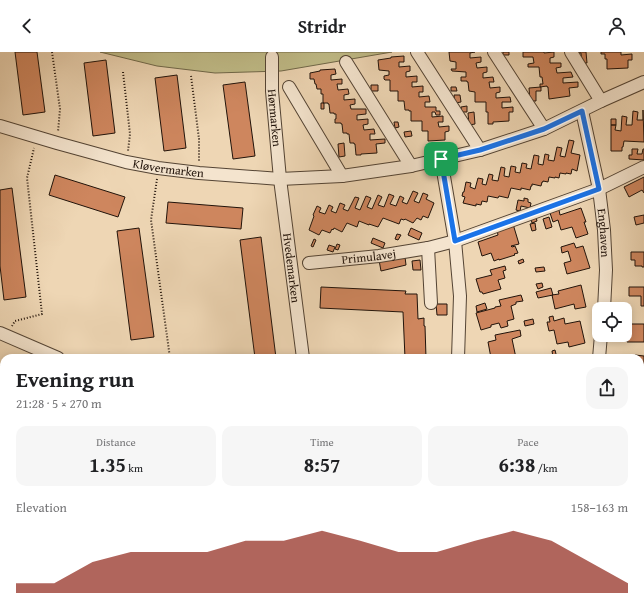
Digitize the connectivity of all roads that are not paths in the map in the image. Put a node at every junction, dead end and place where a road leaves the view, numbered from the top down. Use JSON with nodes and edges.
{"nodes":[{"id":1,"x":417,"y":52,"type":"edge"},
{"id":2,"x":494,"y":52,"type":"edge"},
{"id":3,"x":571,"y":52,"type":"edge"},
{"id":4,"x":272,"y":57,"type":"dead end"},
{"id":5,"x":346,"y":62,"type":"dead end"},
{"id":6,"x":644,"y":82,"type":"edge"},
{"id":7,"x":289,"y":87,"type":"dead end"},
{"id":8,"x":601,"y":101,"type":"junction"},
{"id":9,"x":582,"y":111,"type":"junction"},
{"id":10,"x":0,"y":126,"type":"edge"},
{"id":11,"x":544,"y":129,"type":"junction"},
{"id":12,"x":480,"y":150,"type":"junction"},
{"id":13,"x":441,"y":159,"type":"junction"},
{"id":14,"x":411,"y":166,"type":"junction"},
{"id":15,"x":644,"y":167,"type":"edge"},
{"id":16,"x":342,"y":176,"type":"junction"},
{"id":17,"x":280,"y":179,"type":"junction"},
{"id":18,"x":599,"y":189,"type":"junction"},
{"id":19,"x":455,"y":241,"type":"junction"},
{"id":20,"x":428,"y":248,"type":"junction"},
{"id":21,"x":309,"y":263,"type":"dead end"},
{"id":22,"x":604,"y":302,"type":"edge"},
{"id":23,"x":431,"y":303,"type":"dead end"},
{"id":24,"x":3,"y":334,"type":"edge"},
{"id":25,"x":600,"y":342,"type":"edge"},
{"id":26,"x":49,"y":354,"type":"edge"},
{"id":27,"x":302,"y":354,"type":"edge"},
{"id":28,"x":458,"y":354,"type":"edge"},
{"id":29,"x":599,"y":354,"type":"edge"}],
"edges":[{"from":1,"to":12,"type":"street"},
{"from":2,"to":11,"type":"street"},
{"from":3,"to":8,"type":"street"},
{"from":4,"to":17,"type":"street","name":"Hørmarken"},
{"from":5,"to":14,"type":"street"},
{"from":6,"to":8,"type":"street","name":"Kløvermarken"},
{"from":7,"to":16,"type":"street"},
{"from":8,"to":9,"type":"street","name":"Kløvermarken"},
{"from":9,"to":11,"type":"street","name":"Kløvermarken"},
{"from":9,"to":18,"type":"street","name":"Enghaven"},
{"from":10,"to":17,"type":"street","name":"Kløvermarken"},
{"from":11,"to":12,"type":"street","name":"Kløvermarken"},
{"from":12,"to":13,"type":"street","name":"Kløvermarken"},
{"from":13,"to":14,"type":"street","name":"Kløvermarken"},
{"from":13,"to":19,"type":"street"},
{"from":14,"to":16,"type":"street","name":"Kløvermarken"},
{"from":15,"to":18,"type":"street","name":"Primulavej"},
{"from":16,"to":17,"type":"street","name":"Kløvermarken"},
{"from":17,"to":27,"type":"street","name":"Hvedemarken"},
{"from":18,"to":19,"type":"street","name":"Primulavej"},
{"from":18,"to":22,"type":"street","name":"Enghaven"},
{"from":19,"to":20,"type":"street","name":"Primulavej"},
{"from":19,"to":28,"type":"street"},
{"from":20,"to":21,"type":"street","name":"Primulavej"},
{"from":20,"to":23,"type":"street"},
{"from":24,"to":26,"type":"street"},
{"from":25,"to":29,"type":"street"}]}
